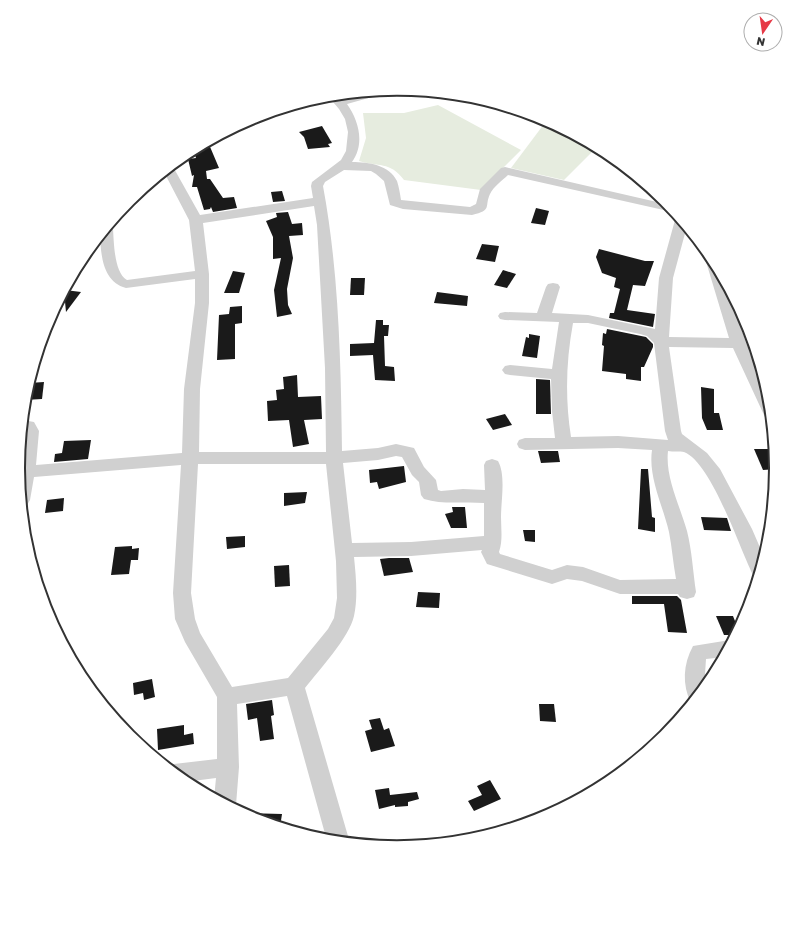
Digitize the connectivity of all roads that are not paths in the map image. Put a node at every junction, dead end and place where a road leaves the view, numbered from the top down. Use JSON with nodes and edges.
{"nodes":[{"id":1,"x":338,"y":101,"type":"edge"},
{"id":2,"x":342,"y":166,"type":"junction"},
{"id":3,"x":171,"y":173,"type":"edge"},
{"id":4,"x":319,"y":201,"type":"junction"},
{"id":5,"x":663,"y":208,"type":"edge"},
{"id":6,"x":196,"y":220,"type":"junction"},
{"id":7,"x":680,"y":226,"type":"edge"},
{"id":8,"x":107,"y":236,"type":"edge"},
{"id":9,"x":202,"y":274,"type":"junction"},
{"id":10,"x":553,"y":287,"type":"dead end"},
{"id":11,"x":728,"y":297,"type":"edge"},
{"id":12,"x":505,"y":316,"type":"dead end"},
{"id":13,"x":543,"y":317,"type":"junction"},
{"id":14,"x":567,"y":318,"type":"junction"},
{"id":15,"x":661,"y":342,"type":"junction"},
{"id":16,"x":738,"y":342,"type":"junction"},
{"id":17,"x":510,"y":370,"type":"dead end"},
{"id":18,"x":559,"y":375,"type":"junction"},
{"id":19,"x":763,"y":395,"type":"edge"},
{"id":20,"x":28,"y":426,"type":"edge"},
{"id":21,"x":564,"y":443,"type":"junction"},
{"id":22,"x":525,"y":444,"type":"dead end"},
{"id":23,"x":661,"y":445,"type":"junction"},
{"id":24,"x":689,"y":447,"type":"junction"},
{"id":25,"x":190,"y":458,"type":"junction"},
{"id":26,"x":334,"y":458,"type":"junction"},
{"id":27,"x":492,"y":465,"type":"dead end"},
{"id":28,"x":27,"y":472,"type":"junction"},
{"id":29,"x":25,"y":479,"type":"edge"},
{"id":30,"x":494,"y":497,"type":"junction"},
{"id":31,"x":493,"y":542,"type":"junction"},
{"id":32,"x":344,"y":551,"type":"junction"},
{"id":33,"x":757,"y":563,"type":"edge"},
{"id":34,"x":723,"y":649,"type":"edge"},
{"id":35,"x":294,"y":686,"type":"junction"},
{"id":36,"x":697,"y":690,"type":"edge"},
{"id":37,"x":227,"y":697,"type":"junction"},
{"id":38,"x":228,"y":767,"type":"junction"},
{"id":39,"x":184,"y":773,"type":"edge"},
{"id":40,"x":225,"y":799,"type":"edge"},
{"id":41,"x":337,"y":836,"type":"edge"}],
"edges":[{"from":1,"to":2,"type":"street"},
{"from":2,"to":4,"type":"street"},
{"from":2,"to":5,"type":"street"},
{"from":3,"to":6,"type":"street"},
{"from":4,"to":6,"type":"street"},
{"from":4,"to":26,"type":"street"},
{"from":6,"to":9,"type":"street"},
{"from":7,"to":15,"type":"street"},
{"from":8,"to":9,"type":"street"},
{"from":9,"to":25,"type":"street"},
{"from":10,"to":13,"type":"street"},
{"from":11,"to":16,"type":"street"},
{"from":12,"to":13,"type":"street"},
{"from":13,"to":14,"type":"street"},
{"from":14,"to":15,"type":"street"},
{"from":14,"to":18,"type":"street"},
{"from":15,"to":16,"type":"street"},
{"from":15,"to":24,"type":"street"},
{"from":16,"to":19,"type":"street"},
{"from":17,"to":18,"type":"street"},
{"from":18,"to":21,"type":"street"},
{"from":20,"to":28,"type":"street"},
{"from":21,"to":22,"type":"street"},
{"from":21,"to":23,"type":"street"},
{"from":23,"to":24,"type":"street"},
{"from":23,"to":31,"type":"street"},
{"from":24,"to":33,"type":"street"},
{"from":25,"to":26,"type":"street"},
{"from":25,"to":28,"type":"street"},
{"from":25,"to":37,"type":"street"},
{"from":26,"to":30,"type":"street"},
{"from":26,"to":32,"type":"street"},
{"from":27,"to":30,"type":"street"},
{"from":28,"to":29,"type":"street"},
{"from":30,"to":31,"type":"street"},
{"from":31,"to":32,"type":"street"},
{"from":32,"to":35,"type":"street"},
{"from":34,"to":36,"type":"street"},
{"from":35,"to":37,"type":"street"},
{"from":35,"to":41,"type":"street"},
{"from":37,"to":38,"type":"street"},
{"from":38,"to":39,"type":"street"},
{"from":38,"to":40,"type":"street"}]}
